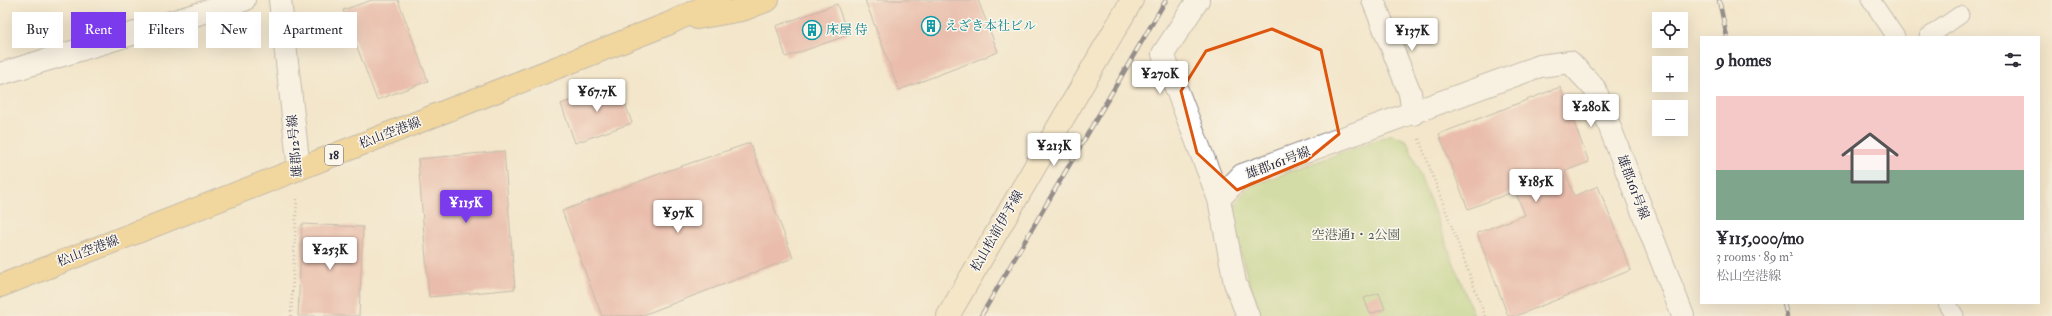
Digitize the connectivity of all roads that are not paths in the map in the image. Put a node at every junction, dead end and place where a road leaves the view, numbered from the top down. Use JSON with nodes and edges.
{"nodes":[{"id":1,"x":244,"y":0,"type":"edge"},
{"id":2,"x":280,"y":0,"type":"edge"},
{"id":3,"x":718,"y":0,"type":"edge"},
{"id":4,"x":768,"y":0,"type":"edge"},
{"id":5,"x":1132,"y":0,"type":"edge"},
{"id":6,"x":1198,"y":0,"type":"edge"},
{"id":7,"x":1373,"y":0,"type":"edge"},
{"id":8,"x":1871,"y":0,"type":"edge"},
{"id":9,"x":1960,"y":15,"type":"dead end"},
{"id":10,"x":668,"y":24,"type":"junction"},
{"id":11,"x":1895,"y":36,"type":"edge"},
{"id":12,"x":1929,"y":36,"type":"edge"},
{"id":13,"x":0,"y":74,"type":"edge"},
{"id":14,"x":1413,"y":114,"type":"junction"},
{"id":15,"x":299,"y":169,"type":"junction"},
{"id":16,"x":1219,"y":200,"type":"junction"},
{"id":17,"x":0,"y":286,"type":"edge"},
{"id":18,"x":1948,"y":304,"type":"edge"},
{"id":19,"x":948,"y":316,"type":"edge"},
{"id":20,"x":1248,"y":316,"type":"edge"},
{"id":21,"x":1683,"y":316,"type":"edge"},
{"id":22,"x":1955,"y":316,"type":"edge"}],
"edges":[{"from":1,"to":13,"type":"street"},
{"from":2,"to":15,"type":"street","name":"雄郡12号線"},
{"from":3,"to":10,"type":"main road","name":"松山空港線","number":"18"},
{"from":4,"to":10,"type":"main road","name":"松山空港線","number":"18"},
{"from":5,"to":19,"type":"main road","name":"松山松前伊予線"},
{"from":6,"to":16,"type":"street"},
{"from":7,"to":14,"type":"street"},
{"from":8,"to":11,"type":"lane"},
{"from":9,"to":12,"type":"lane"},
{"from":10,"to":15,"type":"main road","name":"松山空港線","number":"18"},
{"from":14,"to":16,"type":"street","name":"雄郡161号線"},
{"from":14,"to":21,"type":"street","name":"雄郡161号線"},
{"from":15,"to":17,"type":"main road","name":"松山空港線","number":"18"},
{"from":16,"to":20,"type":"street"},
{"from":18,"to":22,"type":"lane"}]}
